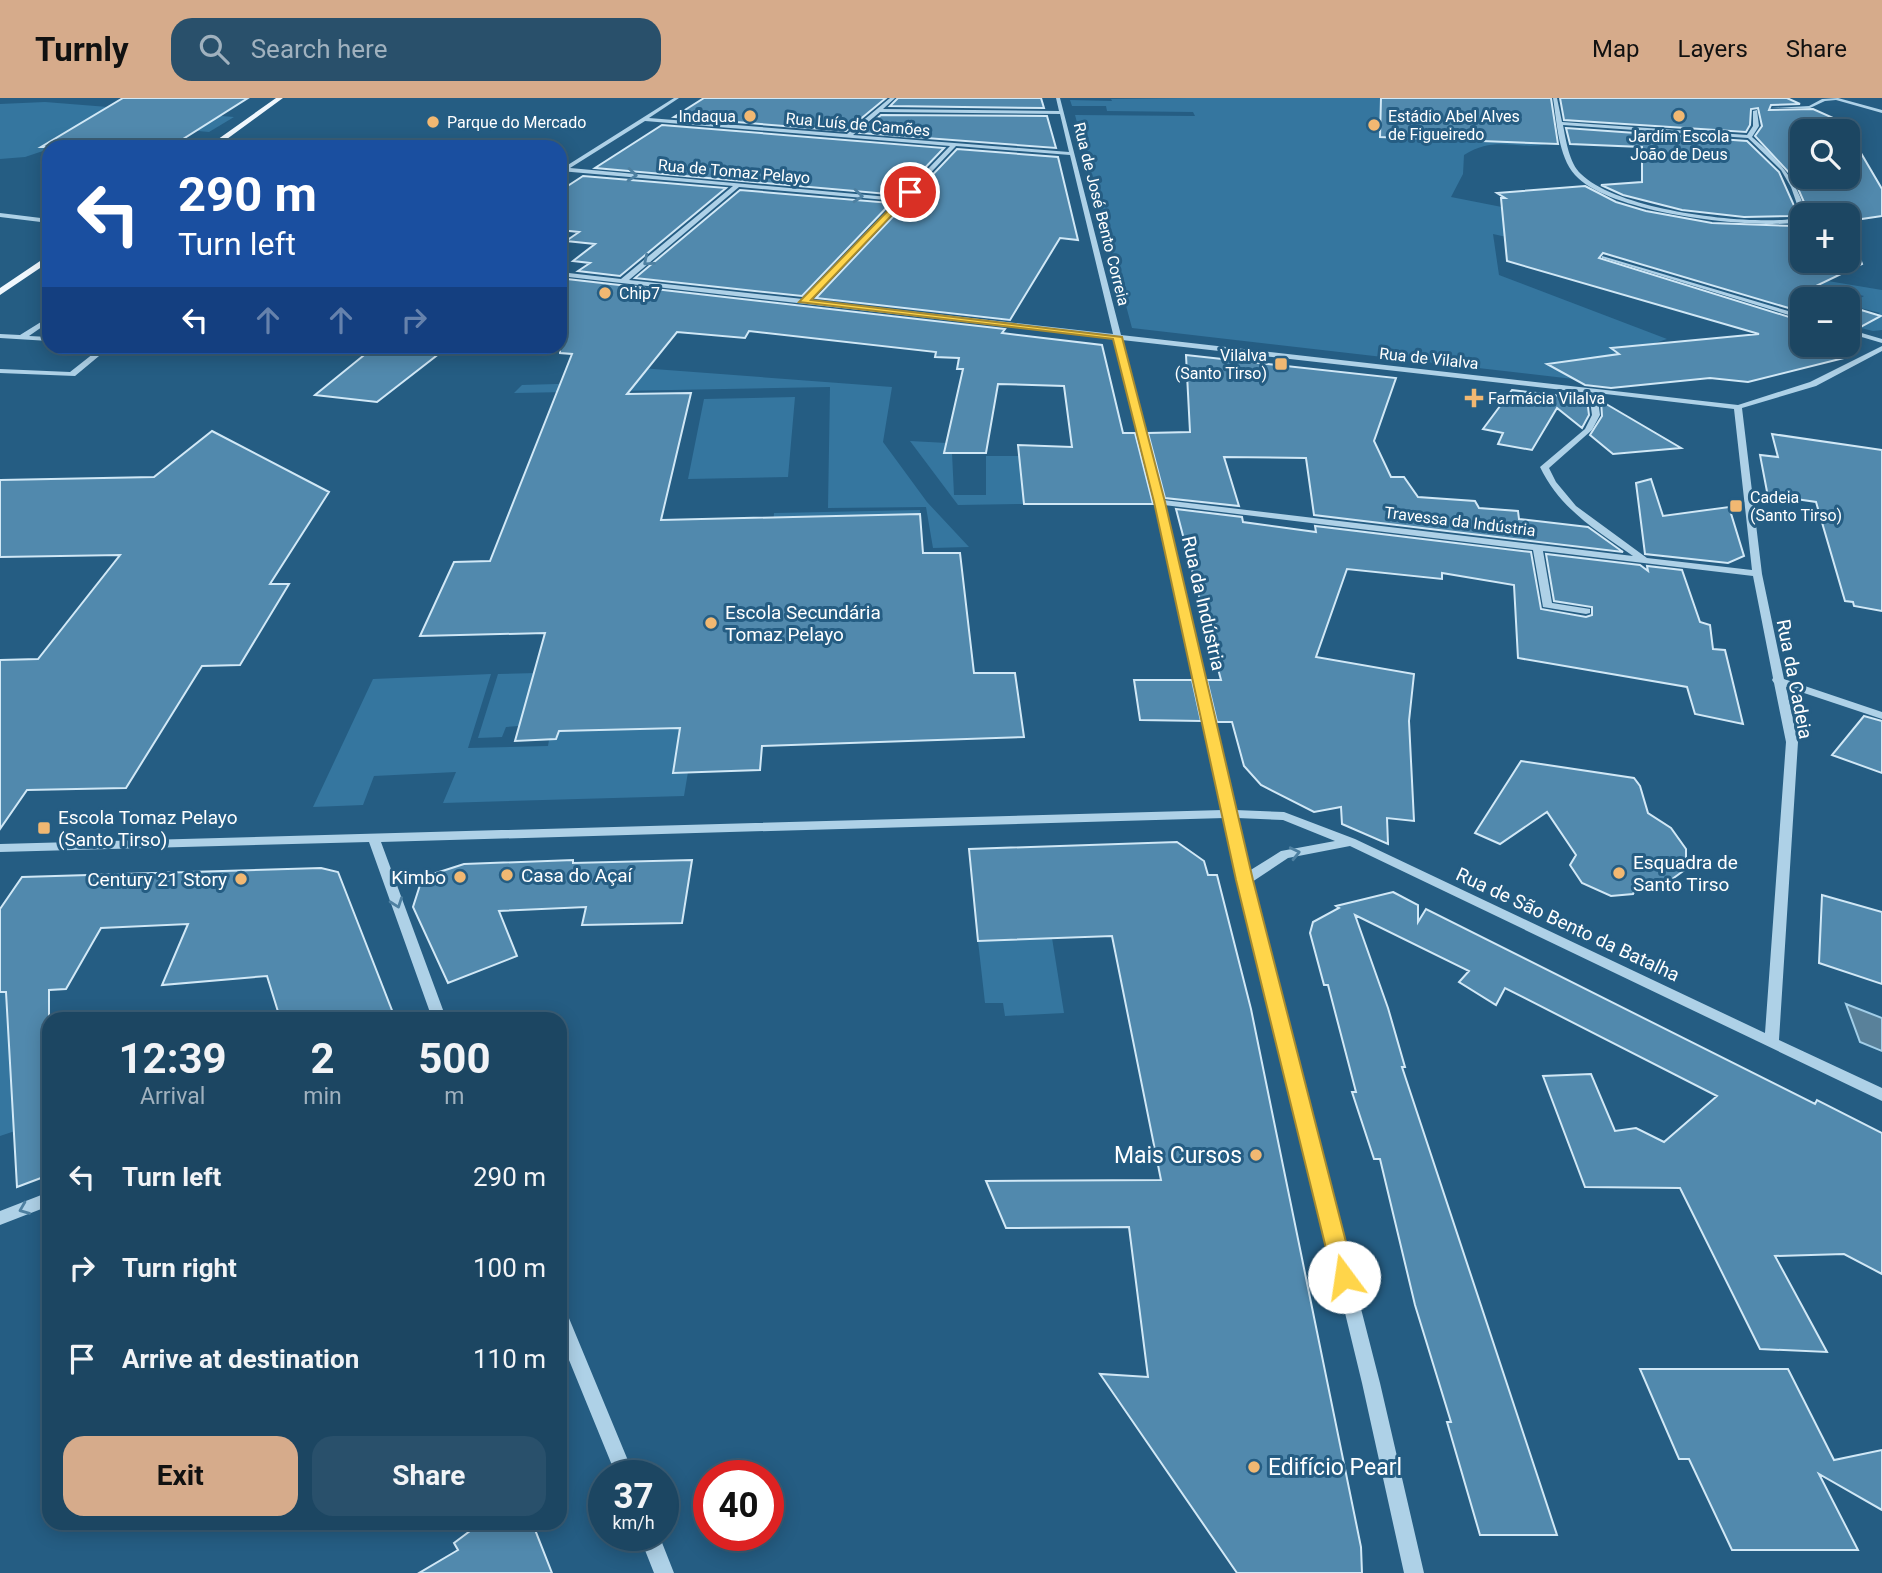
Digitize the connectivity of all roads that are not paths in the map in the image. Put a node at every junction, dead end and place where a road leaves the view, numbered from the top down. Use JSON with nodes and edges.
{"nodes":[{"id":1,"x":280,"y":98,"type":"edge"},
{"id":2,"x":677,"y":98,"type":"edge"},
{"id":3,"x":893,"y":98,"type":"edge"},
{"id":4,"x":1058,"y":98,"type":"edge"},
{"id":5,"x":1555,"y":98,"type":"edge"},
{"id":6,"x":1834,"y":98,"type":"edge"},
{"id":7,"x":1773,"y":108,"type":"dead end"},
{"id":8,"x":878,"y":110,"type":"junction"},
{"id":9,"x":1755,"y":111,"type":"dead end"},
{"id":10,"x":1882,"y":112,"type":"edge"},
{"id":11,"x":1062,"y":113,"type":"junction"},
{"id":12,"x":643,"y":119,"type":"junction"},
{"id":13,"x":1561,"y":123,"type":"junction"},
{"id":14,"x":848,"y":135,"type":"junction"},
{"id":15,"x":1749,"y":137,"type":"junction"},
{"id":16,"x":221,"y":140,"type":"edge"},
{"id":17,"x":954,"y":145,"type":"junction"},
{"id":18,"x":1072,"y":153,"type":"junction"},
{"id":19,"x":567,"y":166,"type":"edge"},
{"id":20,"x":567,"y":171,"type":"edge"},
{"id":21,"x":738,"y":186,"type":"junction"},
{"id":22,"x":903,"y":200,"type":"junction"},
{"id":23,"x":0,"y":215,"type":"edge"},
{"id":24,"x":42,"y":220,"type":"edge"},
{"id":25,"x":1604,"y":257,"type":"dead end"},
{"id":26,"x":42,"y":263,"type":"edge"},
{"id":27,"x":567,"y":275,"type":"edge"},
{"id":28,"x":623,"y":281,"type":"junction"},
{"id":29,"x":0,"y":292,"type":"edge"},
{"id":30,"x":804,"y":302,"type":"junction"},
{"id":31,"x":1790,"y":313,"type":"edge"},
{"id":32,"x":42,"y":324,"type":"edge"},
{"id":33,"x":1860,"y":335,"type":"edge"},
{"id":34,"x":0,"y":336,"type":"edge"},
{"id":35,"x":1118,"y":337,"type":"junction"},
{"id":36,"x":22,"y":338,"type":"junction"},
{"id":37,"x":42,"y":339,"type":"edge"},
{"id":38,"x":1882,"y":341,"type":"edge"},
{"id":39,"x":1880,"y":351,"type":"edge"},
{"id":40,"x":98,"y":354,"type":"edge"},
{"id":41,"x":0,"y":371,"type":"edge"},
{"id":42,"x":1593,"y":391,"type":"junction"},
{"id":43,"x":1738,"y":407,"type":"junction"},
{"id":44,"x":1159,"y":502,"type":"junction"},
{"id":45,"x":1537,"y":546,"type":"junction"},
{"id":46,"x":1643,"y":559,"type":"junction"},
{"id":47,"x":1757,"y":574,"type":"junction"},
{"id":48,"x":1586,"y":611,"type":"dead end"},
{"id":49,"x":1777,"y":680,"type":"junction"},
{"id":50,"x":1882,"y":716,"type":"edge"},
{"id":51,"x":1230,"y":814,"type":"junction"},
{"id":52,"x":374,"y":839,"type":"junction"},
{"id":53,"x":1351,"y":842,"type":"junction"},
{"id":54,"x":0,"y":848,"type":"edge"},
{"id":55,"x":1245,"y":880,"type":"junction"},
{"id":56,"x":437,"y":1012,"type":"edge"},
{"id":57,"x":1772,"y":1042,"type":"junction"},
{"id":58,"x":1882,"y":1095,"type":"edge"},
{"id":59,"x":42,"y":1202,"type":"edge"},
{"id":60,"x":0,"y":1218,"type":"edge"},
{"id":61,"x":567,"y":1334,"type":"edge"},
{"id":62,"x":619,"y":1460,"type":"edge"},
{"id":63,"x":655,"y":1551,"type":"edge"},
{"id":64,"x":664,"y":1573,"type":"edge"},
{"id":65,"x":1414,"y":1573,"type":"edge"}],
"edges":[{"from":1,"to":16,"type":"main road"},
{"from":2,"to":12,"type":"street"},
{"from":3,"to":8,"type":"street"},
{"from":4,"to":11,"type":"street","name":"Rua de José Bento Correia"},
{"from":5,"to":13,"type":"street"},
{"from":6,"to":7,"type":"street"},
{"from":6,"to":10,"type":"street"},
{"from":8,"to":11,"type":"street"},
{"from":8,"to":14,"type":"street"},
{"from":9,"to":15,"type":"street"},
{"from":11,"to":18,"type":"street","name":"Rua de José Bento Correia"},
{"from":12,"to":14,"type":"street","name":"Rua Luís de Camões"},
{"from":12,"to":19,"type":"street"},
{"from":13,"to":15,"type":"street"},
{"from":13,"to":15,"type":"street"},
{"from":14,"to":17,"type":"street","name":"Rua Luís de Camões"},
{"from":17,"to":18,"type":"street","name":"Rua Luís de Camões"},
{"from":17,"to":22,"type":"street"},
{"from":18,"to":35,"type":"street","name":"Rua de José Bento Correia"},
{"from":20,"to":21,"type":"street","name":"Rua de Tomaz Pelayo","one_way":true},
{"from":21,"to":22,"type":"street","name":"Rua de Tomaz Pelayo","one_way":true},
{"from":21,"to":28,"type":"street","one_way":true},
{"from":22,"to":30,"type":"street"},
{"from":23,"to":24,"type":"street"},
{"from":25,"to":31,"type":"street"},
{"from":26,"to":29,"type":"main road"},
{"from":27,"to":28,"type":"street","name":"Rua de Vilalva"},
{"from":28,"to":30,"type":"street","name":"Rua de Vilalva"},
{"from":30,"to":35,"type":"street","name":"Rua de Vilalva"},
{"from":32,"to":36,"type":"street"},
{"from":33,"to":38,"type":"street"},
{"from":34,"to":36,"type":"street"},
{"from":35,"to":42,"type":"street","name":"Rua de Vilalva"},
{"from":35,"to":44,"type":"street","name":"Rua da Indústria"},
{"from":36,"to":37,"type":"street"},
{"from":39,"to":43,"type":"street"},
{"from":40,"to":41,"type":"street"},
{"from":42,"to":43,"type":"street","name":"Rua de Vilalva"},
{"from":42,"to":46,"type":"street"},
{"from":43,"to":47,"type":"street","name":"Rua da Cadeia"},
{"from":44,"to":45,"type":"street","name":"Travessa da Indústria"},
{"from":44,"to":51,"type":"street","name":"Rua da Indústria"},
{"from":45,"to":46,"type":"street","name":"Travessa da Indústria"},
{"from":45,"to":48,"type":"street"},
{"from":46,"to":47,"type":"street","name":"Travessa da Indústria"},
{"from":47,"to":49,"type":"street","name":"Rua da Cadeia"},
{"from":49,"to":50,"type":"street"},
{"from":49,"to":57,"type":"street","name":"Rua da Cadeia"},
{"from":51,"to":52,"type":"street","name":"Rua de São Bento da Batalha"},
{"from":51,"to":53,"type":"street","name":"Rua de São Bento da Batalha"},
{"from":51,"to":55,"type":"street","name":"Rua da Indústria"},
{"from":52,"to":54,"type":"street","name":"Rua de São Bento da Batalha"},
{"from":52,"to":56,"type":"street","one_way":true},
{"from":55,"to":53,"type":"street","one_way":true},
{"from":53,"to":57,"type":"street","name":"Rua de São Bento da Batalha"},
{"from":55,"to":65,"type":"street","name":"Rua da Indústria"},
{"from":57,"to":58,"type":"street","name":"Rua de São Bento da Batalha"},
{"from":59,"to":60,"type":"street","one_way":true},
{"from":61,"to":62,"type":"street"},
{"from":63,"to":64,"type":"street"}]}
